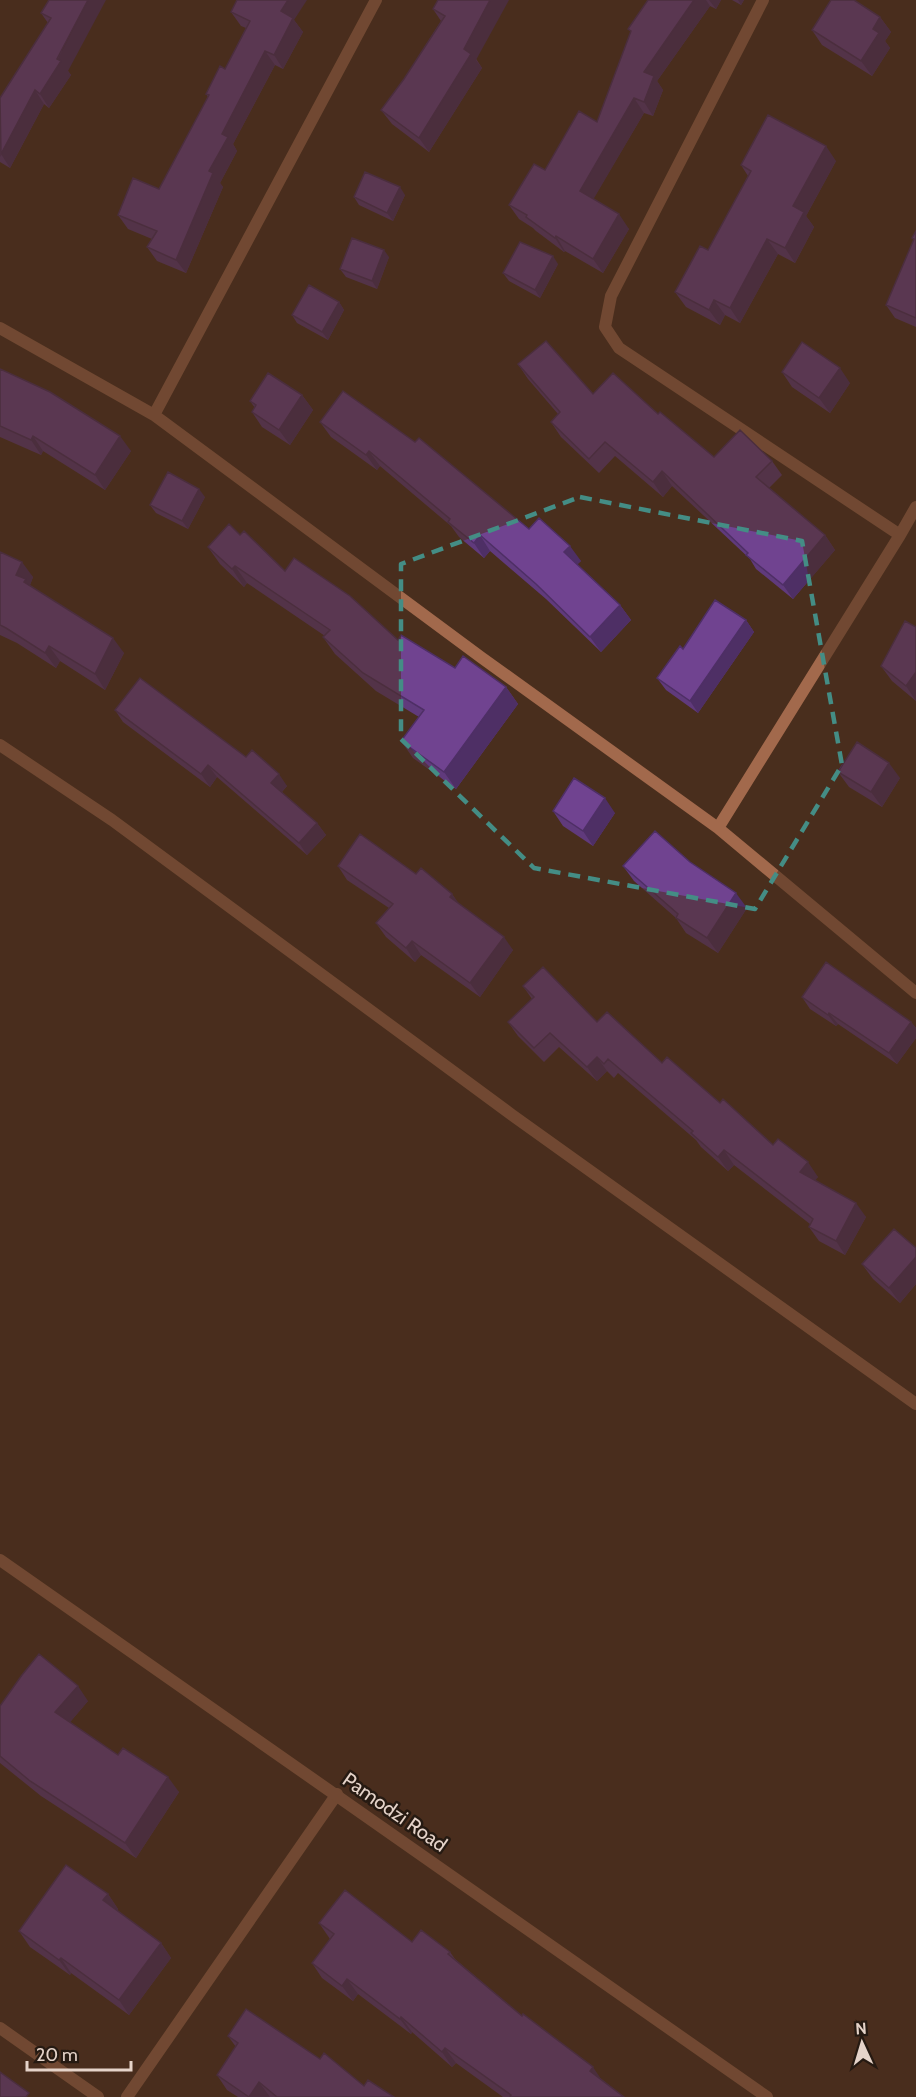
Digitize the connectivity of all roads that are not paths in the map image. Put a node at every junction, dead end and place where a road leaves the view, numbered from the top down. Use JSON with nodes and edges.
{"nodes":[{"id":1,"x":376,"y":0,"type":"edge"},
{"id":2,"x":763,"y":0,"type":"edge"},
{"id":3,"x":0,"y":327,"type":"edge"},
{"id":4,"x":154,"y":415,"type":"junction"},
{"id":5,"x":916,"y":507,"type":"edge"},
{"id":6,"x":900,"y":535,"type":"junction"},
{"id":7,"x":0,"y":745,"type":"edge"},
{"id":8,"x":718,"y":828,"type":"junction"},
{"id":9,"x":916,"y":993,"type":"edge"},
{"id":10,"x":915,"y":1403,"type":"edge"},
{"id":11,"x":0,"y":1560,"type":"edge"},
{"id":12,"x":337,"y":1794,"type":"junction"},
{"id":13,"x":0,"y":2028,"type":"edge"},
{"id":14,"x":98,"y":2097,"type":"edge"},
{"id":15,"x":127,"y":2097,"type":"edge"},
{"id":16,"x":767,"y":2097,"type":"edge"}],
"edges":[{"from":1,"to":4,"type":"street"},
{"from":2,"to":6,"type":"street"},
{"from":3,"to":4,"type":"street"},
{"from":4,"to":8,"type":"street"},
{"from":5,"to":6,"type":"street"},
{"from":6,"to":8,"type":"street"},
{"from":7,"to":10,"type":"street"},
{"from":8,"to":9,"type":"street"},
{"from":11,"to":12,"type":"street","name":"Pamodzi Road"},
{"from":12,"to":15,"type":"street"},
{"from":12,"to":16,"type":"street","name":"Pamodzi Road"},
{"from":13,"to":14,"type":"street"}]}
